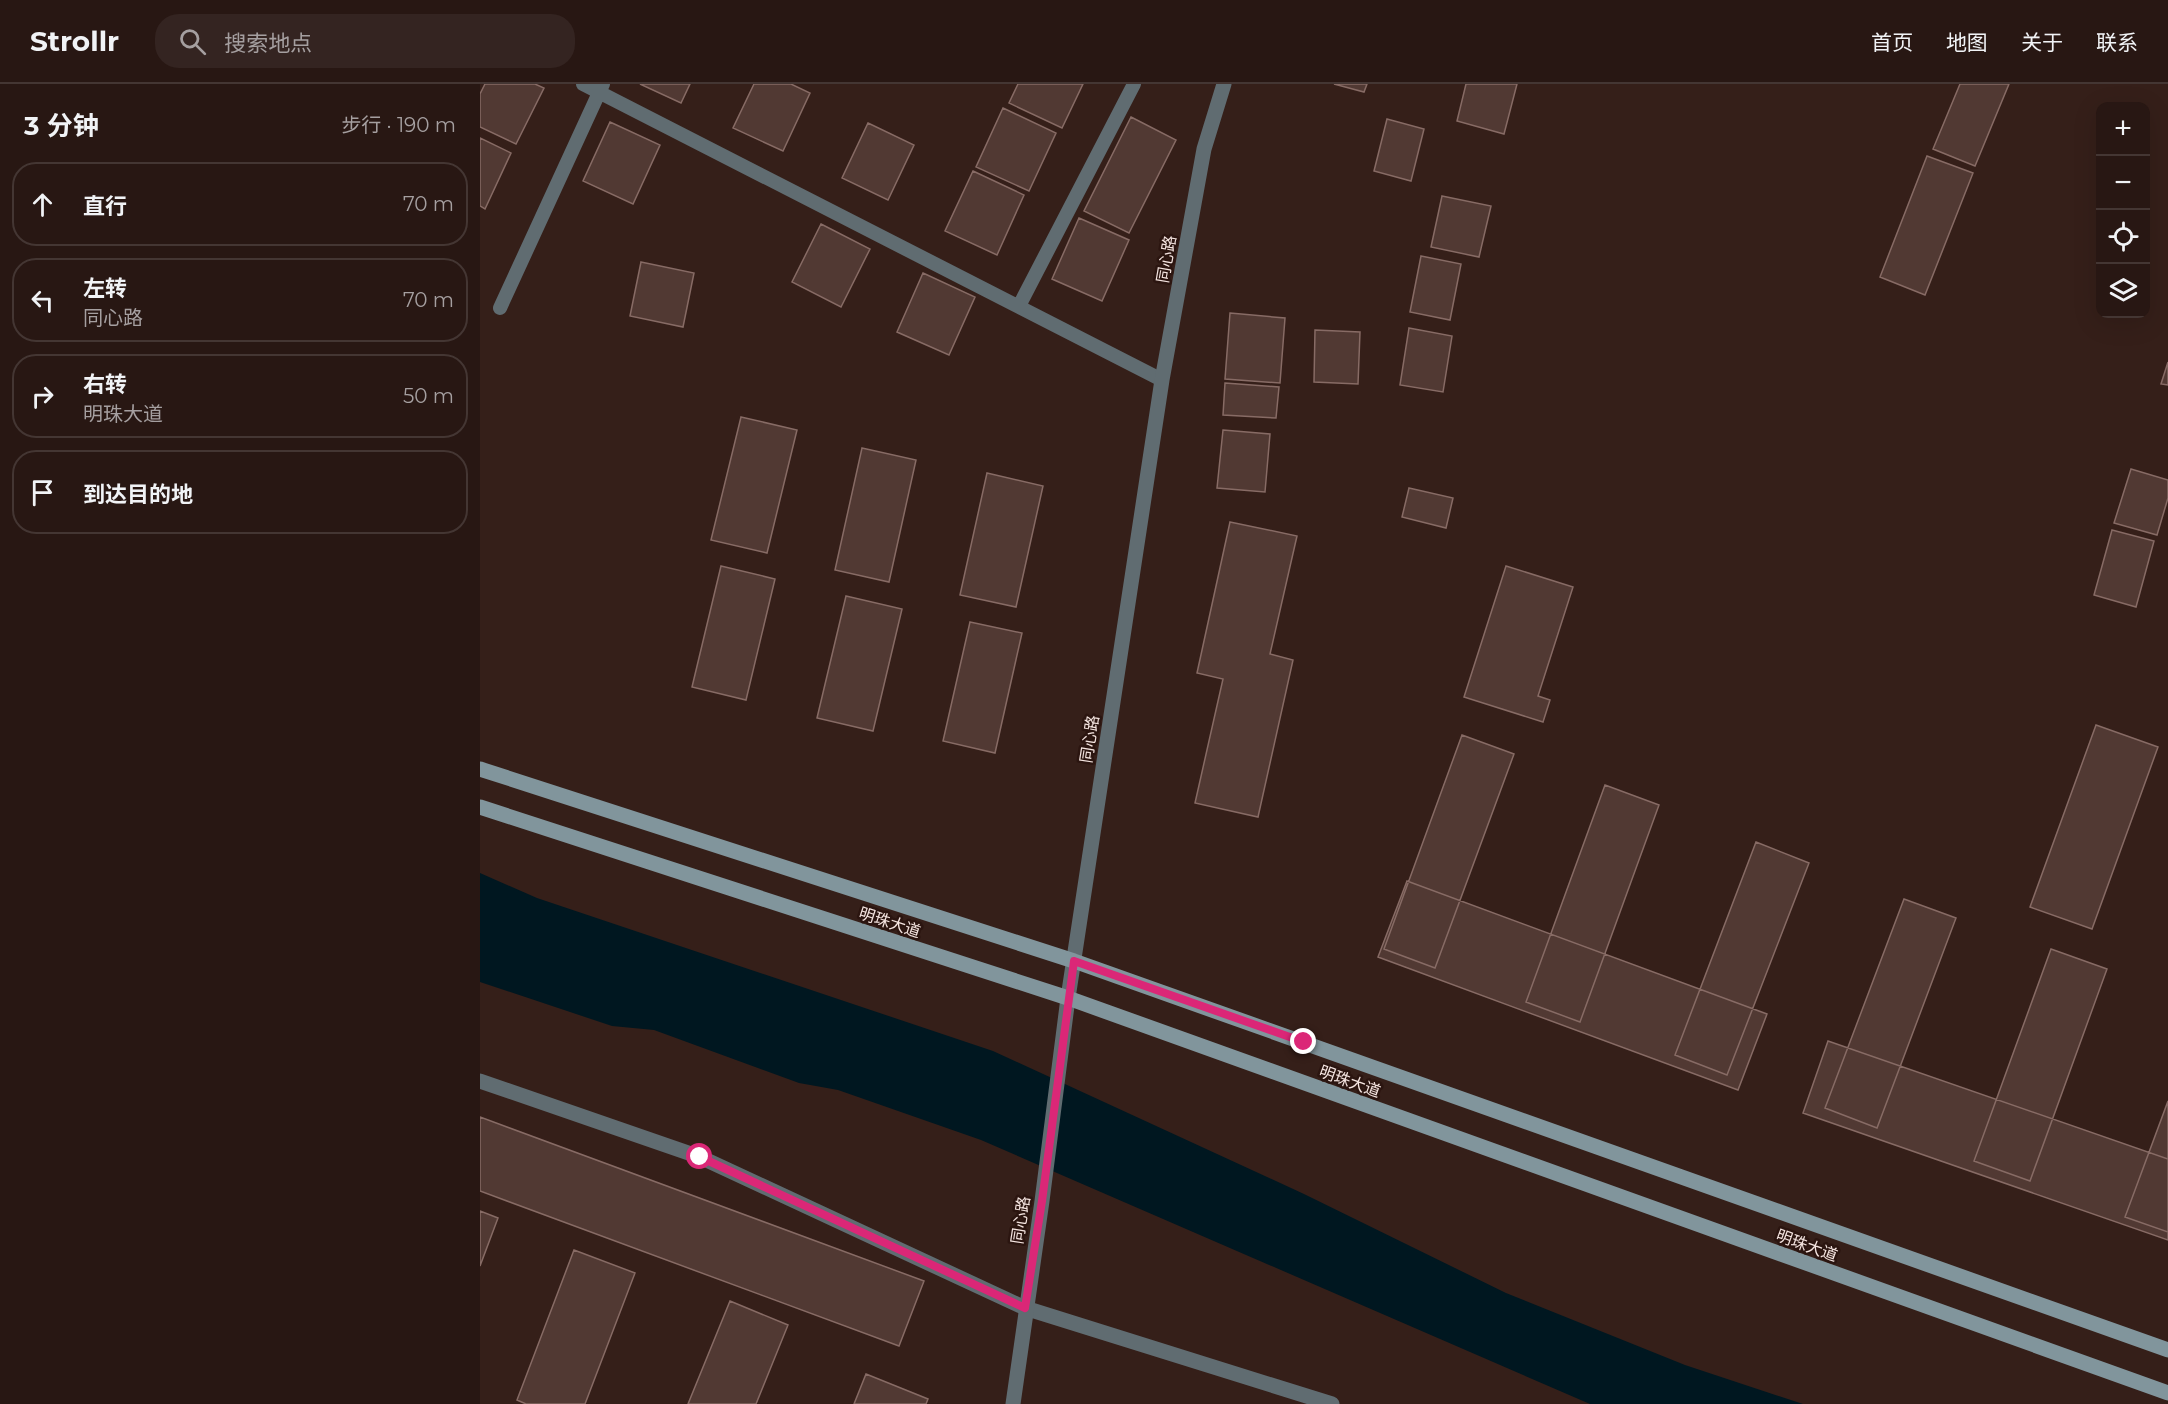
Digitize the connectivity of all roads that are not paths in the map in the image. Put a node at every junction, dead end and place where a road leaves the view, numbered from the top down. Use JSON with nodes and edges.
{"nodes":[{"id":1,"x":583,"y":84,"type":"edge"},
{"id":2,"x":1134,"y":84,"type":"edge"},
{"id":3,"x":1224,"y":84,"type":"edge"},
{"id":4,"x":601,"y":88,"type":"edge"},
{"id":5,"x":1018,"y":306,"type":"junction"},
{"id":6,"x":500,"y":308,"type":"dead end"},
{"id":7,"x":1162,"y":380,"type":"junction"},
{"id":8,"x":480,"y":769,"type":"edge"},
{"id":9,"x":480,"y":807,"type":"edge"},
{"id":10,"x":1074,"y":961,"type":"junction"},
{"id":11,"x":1068,"y":998,"type":"junction"},
{"id":12,"x":480,"y":1081,"type":"edge"},
{"id":13,"x":1025,"y":1308,"type":"junction"},
{"id":14,"x":2168,"y":1350,"type":"edge"},
{"id":15,"x":2168,"y":1393,"type":"edge"},
{"id":16,"x":1013,"y":1404,"type":"edge"},
{"id":17,"x":1332,"y":1404,"type":"edge"}],
"edges":[{"from":1,"to":4,"type":"lane"},
{"from":2,"to":5,"type":"lane"},
{"from":3,"to":7,"type":"street","name":"同心路"},
{"from":4,"to":5,"type":"lane"},
{"from":4,"to":6,"type":"lane"},
{"from":5,"to":7,"type":"lane"},
{"from":7,"to":10,"type":"street","name":"同心路"},
{"from":8,"to":10,"type":"main road","name":"明珠大道"},
{"from":9,"to":11,"type":"main road","name":"明珠大道"},
{"from":10,"to":11,"type":"street","name":"同心路"},
{"from":10,"to":14,"type":"main road","name":"明珠大道"},
{"from":11,"to":13,"type":"street","name":"同心路"},
{"from":11,"to":15,"type":"main road","name":"明珠大道"},
{"from":12,"to":13,"type":"street"},
{"from":13,"to":16,"type":"street","name":"同心路"},
{"from":13,"to":17,"type":"street"}]}
